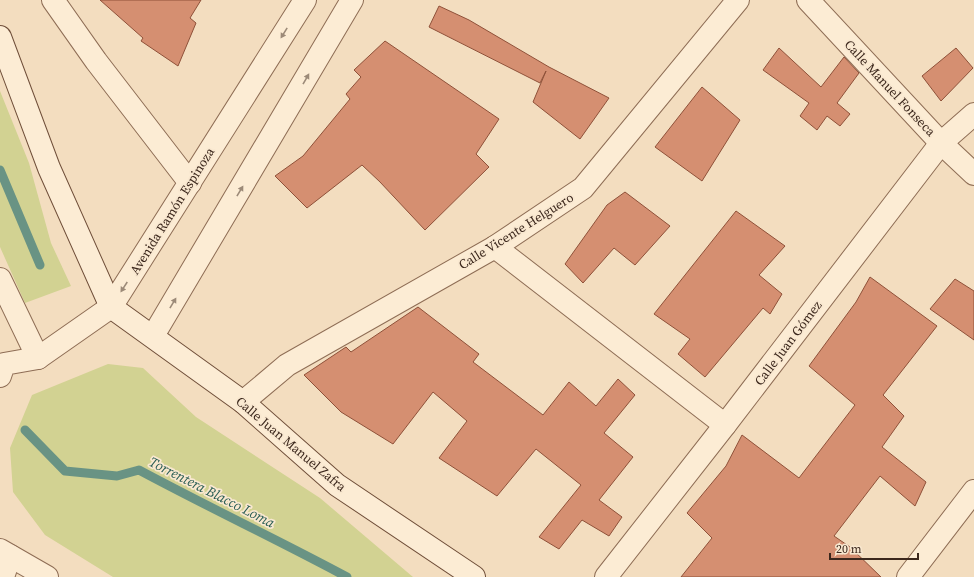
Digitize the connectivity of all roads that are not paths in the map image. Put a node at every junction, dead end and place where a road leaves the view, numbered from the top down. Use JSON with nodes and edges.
{"nodes":[{"id":1,"x":53,"y":0,"type":"edge"},
{"id":2,"x":305,"y":0,"type":"edge"},
{"id":3,"x":352,"y":0,"type":"edge"},
{"id":4,"x":738,"y":0,"type":"edge"},
{"id":5,"x":808,"y":0,"type":"edge"},
{"id":6,"x":0,"y":37,"type":"edge"},
{"id":7,"x":974,"y":114,"type":"edge"},
{"id":8,"x":941,"y":142,"type":"junction"},
{"id":9,"x":974,"y":174,"type":"edge"},
{"id":10,"x":190,"y":183,"type":"junction"},
{"id":11,"x":495,"y":247,"type":"junction"},
{"id":12,"x":0,"y":279,"type":"edge"},
{"id":13,"x":111,"y":307,"type":"junction"},
{"id":14,"x":153,"y":336,"type":"junction"},
{"id":15,"x":38,"y":358,"type":"junction"},
{"id":16,"x":1,"y":367,"type":"edge"},
{"id":17,"x":242,"y":402,"type":"junction"},
{"id":18,"x":725,"y":425,"type":"junction"},
{"id":19,"x":974,"y":491,"type":"edge"},
{"id":20,"x":5,"y":553,"type":"edge"},
{"id":21,"x":3,"y":577,"type":"edge"},
{"id":22,"x":47,"y":577,"type":"edge"},
{"id":23,"x":474,"y":577,"type":"edge"},
{"id":24,"x":606,"y":577,"type":"edge"},
{"id":25,"x":908,"y":577,"type":"edge"}],
"edges":[{"from":1,"to":10,"type":"street"},
{"from":2,"to":10,"type":"street","name":"Avenida Ramón Espinoza","one_way":true},
{"from":14,"to":3,"type":"street","one_way":true},
{"from":4,"to":11,"type":"street","name":"Calle Vicente Helguero"},
{"from":5,"to":8,"type":"street","name":"Calle Manuel Fonseca"},
{"from":6,"to":13,"type":"street"},
{"from":7,"to":8,"type":"street","name":"Calle Juan Gómez"},
{"from":8,"to":9,"type":"street","name":"Calle Manuel Fonseca"},
{"from":8,"to":18,"type":"street","name":"Calle Juan Gómez"},
{"from":10,"to":13,"type":"street","name":"Avenida Ramón Espinoza","one_way":true},
{"from":11,"to":17,"type":"street","name":"Calle Vicente Helguero"},
{"from":11,"to":18,"type":"street"},
{"from":12,"to":15,"type":"street"},
{"from":13,"to":14,"type":"street","name":"Calle Juan Manuel Zafra"},
{"from":13,"to":15,"type":"street","name":"Avenida Ramón Espinoza"},
{"from":14,"to":17,"type":"street","name":"Calle Juan Manuel Zafra"},
{"from":15,"to":16,"type":"street","name":"Avenida Ramón Espinoza"},
{"from":17,"to":23,"type":"street","name":"Calle Juan Manuel Zafra"},
{"from":18,"to":24,"type":"street","name":"Calle Juan Gómez"},
{"from":19,"to":25,"type":"street"},
{"from":20,"to":21,"type":"street"},
{"from":20,"to":22,"type":"street"}]}
